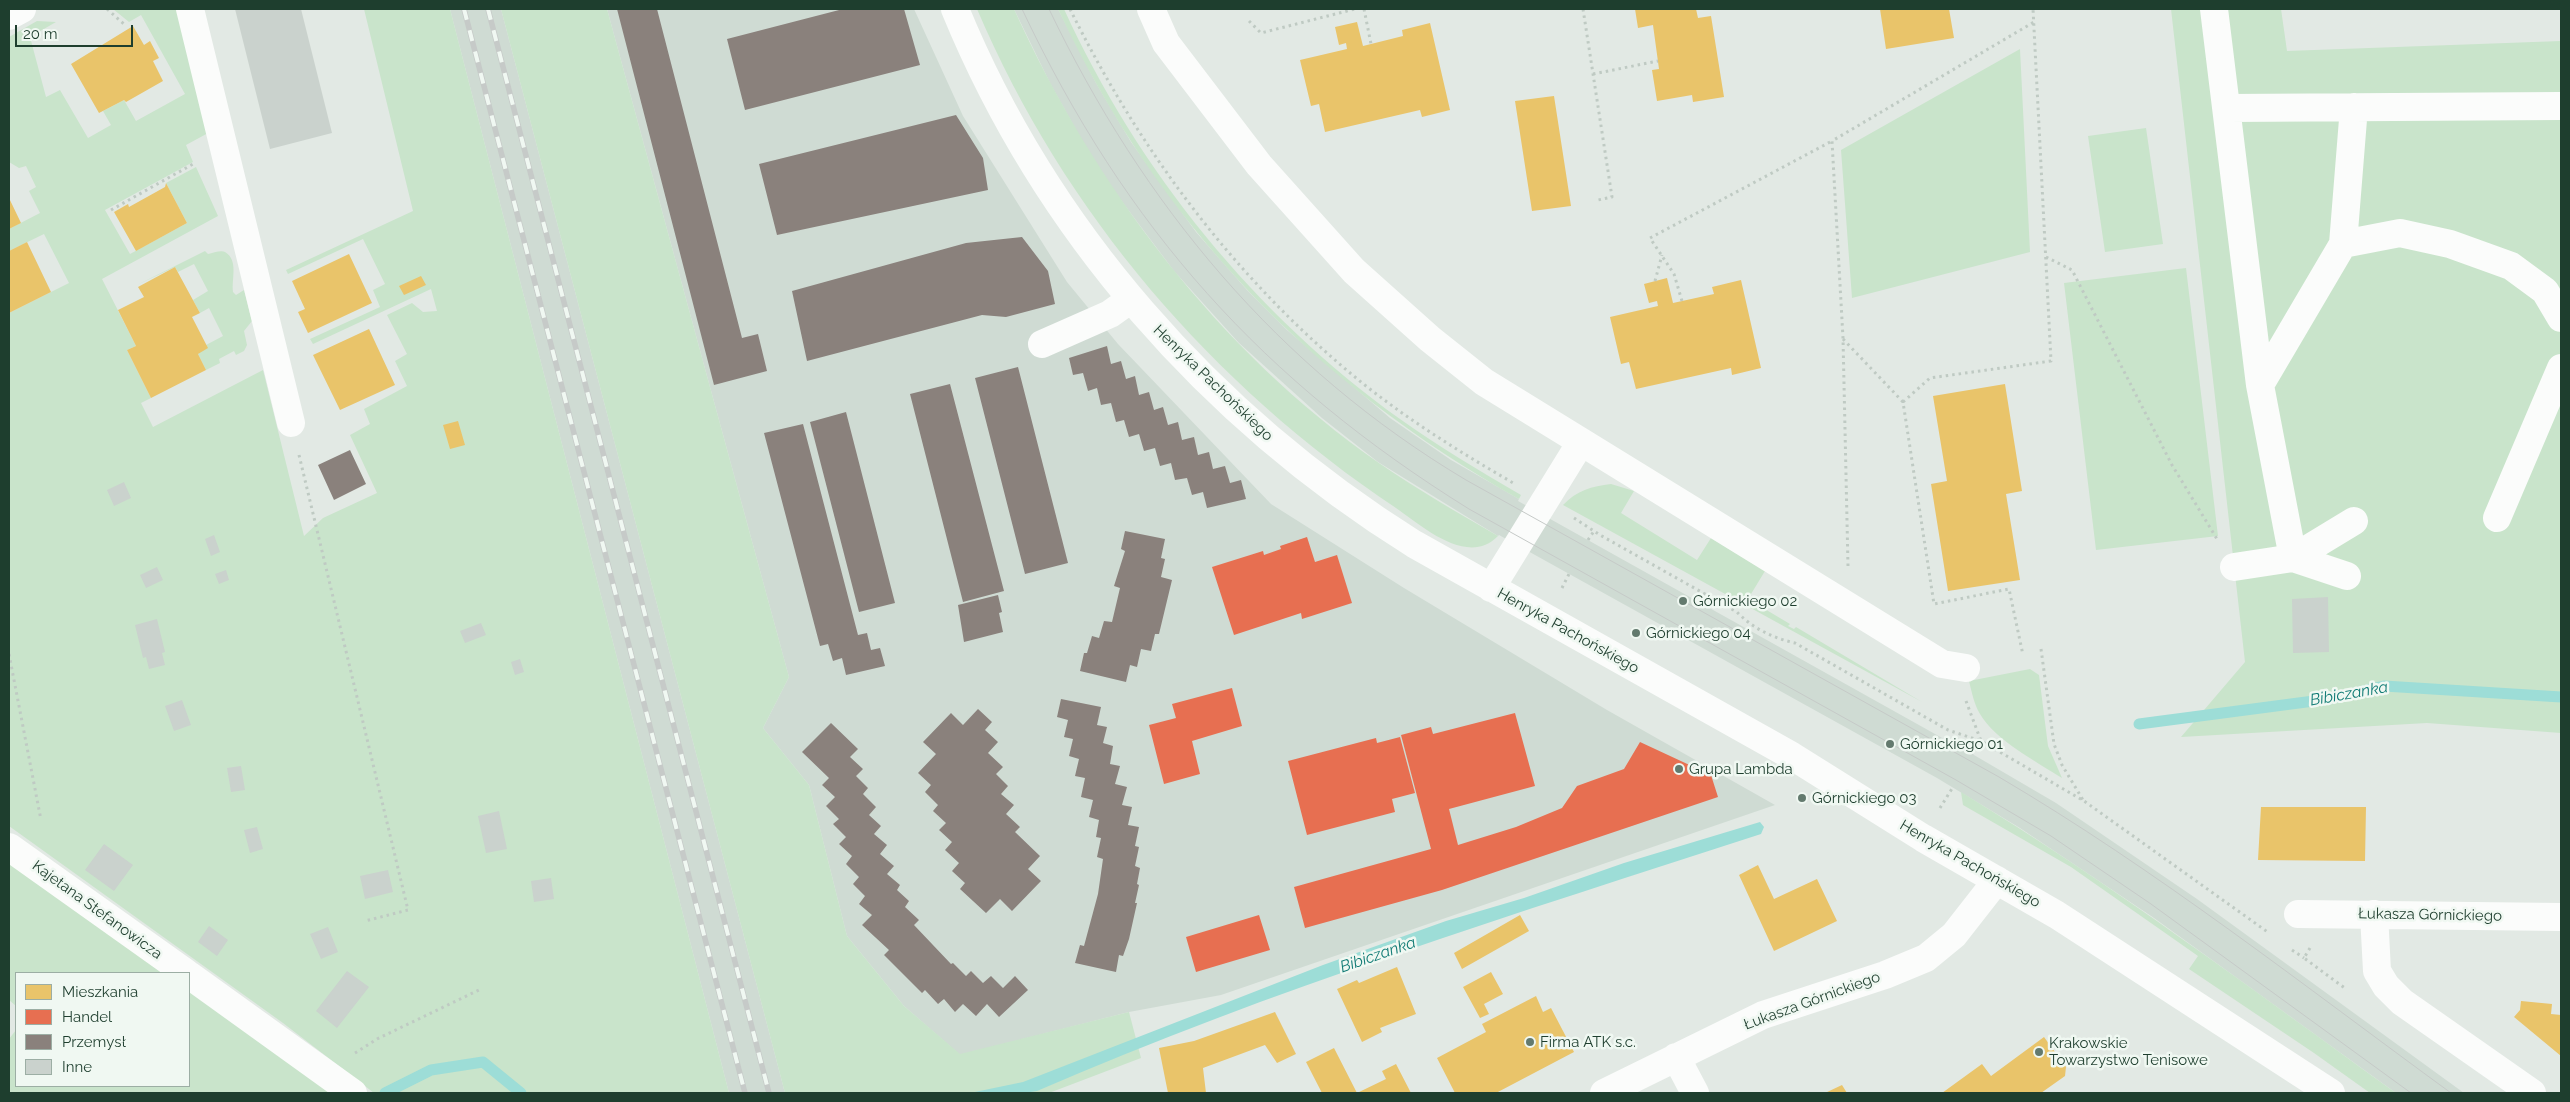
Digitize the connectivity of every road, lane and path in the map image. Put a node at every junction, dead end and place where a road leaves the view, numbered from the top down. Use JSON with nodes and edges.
{"nodes":[{"id":1,"x":22,"y":9,"type":"edge"},
{"id":2,"x":107,"y":9,"type":"edge"},
{"id":3,"x":190,"y":9,"type":"edge"},
{"id":4,"x":955,"y":9,"type":"edge"},
{"id":5,"x":1070,"y":9,"type":"edge"},
{"id":6,"x":1151,"y":9,"type":"edge"},
{"id":7,"x":1355,"y":9,"type":"edge"},
{"id":8,"x":1364,"y":9,"type":"edge"},
{"id":9,"x":1583,"y":9,"type":"edge"},
{"id":10,"x":2033,"y":9,"type":"edge"},
{"id":11,"x":2214,"y":9,"type":"edge"},
{"id":12,"x":9,"y":16,"type":"edge"},
{"id":13,"x":1248,"y":21,"type":"dead end"},
{"id":14,"x":2034,"y":22,"type":"junction"},
{"id":15,"x":125,"y":25,"type":"dead end"},
{"id":16,"x":1370,"y":44,"type":"dead end"},
{"id":17,"x":1658,"y":61,"type":"dead end"},
{"id":18,"x":1593,"y":74,"type":"junction"},
{"id":19,"x":2561,"y":106,"type":"edge"},
{"id":20,"x":2354,"y":107,"type":"junction"},
{"id":21,"x":2228,"y":108,"type":"junction"},
{"id":22,"x":1832,"y":141,"type":"junction"},
{"id":23,"x":224,"y":147,"type":"junction"},
{"id":24,"x":1598,"y":200,"type":"dead end"},
{"id":25,"x":111,"y":210,"type":"dead end"},
{"id":26,"x":2344,"y":244,"type":"junction"},
{"id":27,"x":1662,"y":255,"type":"junction"},
{"id":28,"x":2046,"y":257,"type":"junction"},
{"id":29,"x":1655,"y":281,"type":"dead end"},
{"id":30,"x":1131,"y":299,"type":"junction"},
{"id":31,"x":1682,"y":301,"type":"dead end"},
{"id":32,"x":2561,"y":318,"type":"edge"},
{"id":33,"x":1843,"y":338,"type":"junction"},
{"id":34,"x":1042,"y":344,"type":"dead end"},
{"id":35,"x":2561,"y":368,"type":"edge"},
{"id":36,"x":2260,"y":385,"type":"junction"},
{"id":37,"x":1903,"y":402,"type":"junction"},
{"id":38,"x":291,"y":423,"type":"joint"},
{"id":39,"x":1581,"y":442,"type":"junction"},
{"id":40,"x":1516,"y":484,"type":"dead end"},
{"id":41,"x":1567,"y":514,"type":"dead end"},
{"id":42,"x":2497,"y":518,"type":"dead end"},
{"id":43,"x":2354,"y":521,"type":"dead end"},
{"id":44,"x":1594,"y":530,"type":"junction"},
{"id":45,"x":1588,"y":540,"type":"dead end"},
{"id":46,"x":2293,"y":558,"type":"junction"},
{"id":47,"x":2234,"y":567,"type":"joint"},
{"id":48,"x":2347,"y":576,"type":"dead end"},
{"id":49,"x":1491,"y":588,"type":"junction"},
{"id":50,"x":1848,"y":607,"type":"junction"},
{"id":51,"x":2041,"y":649,"type":"dead end"},
{"id":52,"x":9,"y":654,"type":"edge"},
{"id":53,"x":2023,"y":655,"type":"dead end"},
{"id":54,"x":1961,"y":667,"type":"joint"},
{"id":55,"x":1981,"y":741,"type":"junction"},
{"id":56,"x":1972,"y":754,"type":"dead end"},
{"id":57,"x":1953,"y":787,"type":"dead end"},
{"id":58,"x":2084,"y":801,"type":"junction"},
{"id":59,"x":1939,"y":811,"type":"dead end"},
{"id":60,"x":41,"y":820,"type":"dead end"},
{"id":61,"x":9,"y":847,"type":"edge"},
{"id":62,"x":1997,"y":880,"type":"junction"},
{"id":63,"x":2298,"y":914,"type":"dead end"},
{"id":64,"x":2374,"y":914,"type":"junction"},
{"id":65,"x":2561,"y":917,"type":"edge"},
{"id":66,"x":366,"y":921,"type":"dead end"},
{"id":67,"x":2272,"y":935,"type":"dead end"},
{"id":68,"x":2288,"y":947,"type":"dead end"},
{"id":69,"x":2304,"y":958,"type":"dead end"},
{"id":70,"x":184,"y":972,"type":"edge"},
{"id":71,"x":190,"y":976,"type":"edge"},
{"id":72,"x":481,"y":989,"type":"dead end"},
{"id":73,"x":1676,"y":1057,"type":"junction"},
{"id":74,"x":340,"y":1084,"type":"edge"},
{"id":75,"x":1604,"y":1093,"type":"edge"},
{"id":76,"x":1695,"y":1093,"type":"edge"},
{"id":77,"x":2331,"y":1093,"type":"edge"},
{"id":78,"x":2532,"y":1093,"type":"edge"}],
"edges":[{"from":1,"to":12,"type":"street"},
{"from":2,"to":15,"type":"path"},
{"from":3,"to":23,"type":"street"},
{"from":4,"to":30,"type":"street","name":"Henryka Pachońskiego"},
{"from":5,"to":40,"type":"path"},
{"from":6,"to":39,"type":"street"},
{"from":7,"to":13,"type":"path"},
{"from":8,"to":16,"type":"path"},
{"from":9,"to":18,"type":"path"},
{"from":10,"to":14,"type":"path"},
{"from":11,"to":21,"type":"street"},
{"from":14,"to":22,"type":"path"},
{"from":14,"to":28,"type":"path"},
{"from":17,"to":18,"type":"path"},
{"from":18,"to":24,"type":"path"},
{"from":19,"to":20,"type":"street"},
{"from":20,"to":21,"type":"street"},
{"from":20,"to":26,"type":"street"},
{"from":21,"to":36,"type":"street"},
{"from":22,"to":27,"type":"path"},
{"from":22,"to":33,"type":"path"},
{"from":23,"to":25,"type":"path"},
{"from":23,"to":38,"type":"street"},
{"from":26,"to":32,"type":"street"},
{"from":26,"to":36,"type":"street"},
{"from":27,"to":29,"type":"path"},
{"from":27,"to":31,"type":"path"},
{"from":28,"to":37,"type":"path"},
{"from":28,"to":47,"type":"path"},
{"from":30,"to":34,"type":"street"},
{"from":30,"to":49,"type":"street","name":"Henryka Pachońskiego"},
{"from":33,"to":37,"type":"path"},
{"from":33,"to":50,"type":"path"},
{"from":35,"to":42,"type":"street"},
{"from":36,"to":46,"type":"street"},
{"from":37,"to":53,"type":"path"},
{"from":38,"to":66,"type":"path"},
{"from":39,"to":49,"type":"street"},
{"from":39,"to":50,"type":"street"},
{"from":41,"to":44,"type":"path"},
{"from":43,"to":46,"type":"street"},
{"from":44,"to":45,"type":"path"},
{"from":44,"to":55,"type":"path"},
{"from":46,"to":47,"type":"street"},
{"from":46,"to":48,"type":"street"},
{"from":49,"to":62,"type":"street","name":"Henryka Pachońskiego"},
{"from":50,"to":54,"type":"street"},
{"from":51,"to":58,"type":"path"},
{"from":52,"to":60,"type":"path"},
{"from":54,"to":55,"type":"path"},
{"from":55,"to":56,"type":"path"},
{"from":55,"to":58,"type":"path"},
{"from":57,"to":59,"type":"path"},
{"from":58,"to":67,"type":"path"},
{"from":61,"to":70,"type":"street","name":"Kajetana Stefanowicza"},
{"from":62,"to":73,"type":"street","name":"Łukasza Górnickiego"},
{"from":62,"to":77,"type":"street","name":"Henryka Pachońskiego"},
{"from":63,"to":64,"type":"street","name":"Łukasza Górnickiego"},
{"from":64,"to":65,"type":"street","name":"Łukasza Górnickiego"},
{"from":64,"to":78,"type":"street"},
{"from":68,"to":69,"type":"path"},
{"from":71,"to":74,"type":"street","name":"Kajetana Stefanowicza"},
{"from":72,"to":74,"type":"path"},
{"from":73,"to":75,"type":"street","name":"Łukasza Górnickiego"},
{"from":73,"to":76,"type":"street"}]}
